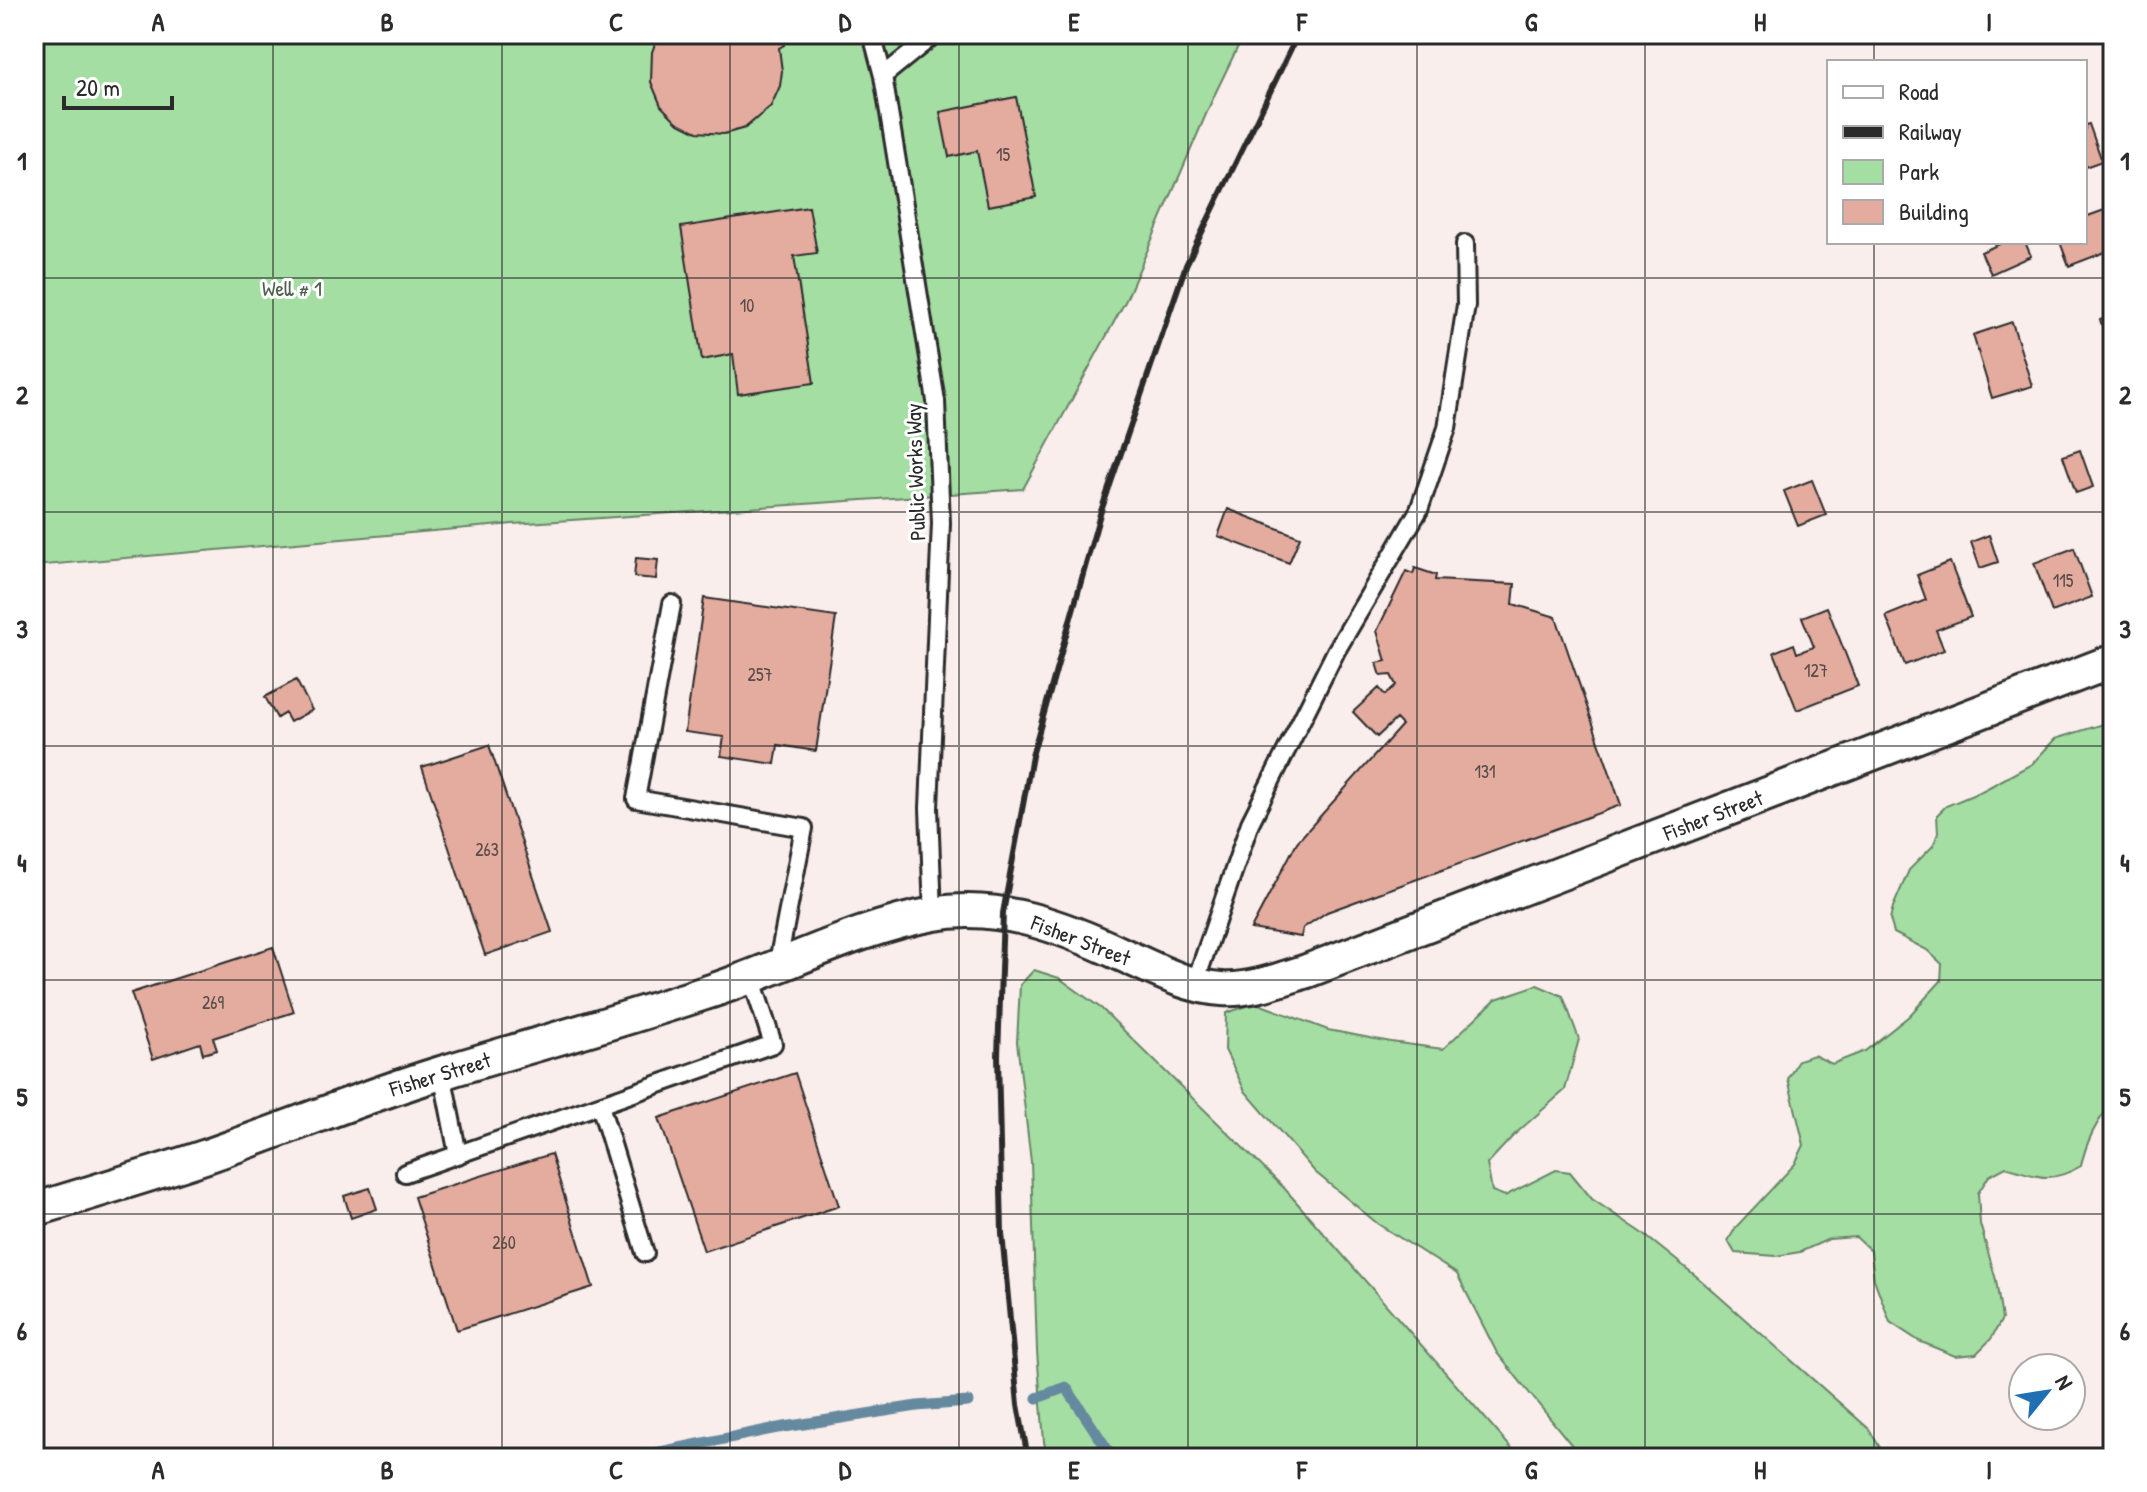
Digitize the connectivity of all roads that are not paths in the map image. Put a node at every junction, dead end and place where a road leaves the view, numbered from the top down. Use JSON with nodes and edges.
{"nodes":[{"id":1,"x":872,"y":34,"type":"edge"},
{"id":2,"x":935,"y":34,"type":"edge"},
{"id":3,"x":883,"y":76,"type":"junction"},
{"id":4,"x":1465,"y":244,"type":"dead end"},
{"id":5,"x":672,"y":604,"type":"dead end"},
{"id":6,"x":2113,"y":661,"type":"edge"},
{"id":7,"x":933,"y":914,"type":"junction"},
{"id":8,"x":764,"y":972,"type":"junction"},
{"id":9,"x":1195,"y":983,"type":"junction"},
{"id":10,"x":442,"y":1073,"type":"junction"},
{"id":11,"x":600,"y":1105,"type":"junction"},
{"id":12,"x":458,"y":1155,"type":"junction"},
{"id":13,"x":405,"y":1173,"type":"dead end"},
{"id":14,"x":34,"y":1210,"type":"edge"},
{"id":15,"x":645,"y":1253,"type":"dead end"}],
"edges":[{"from":1,"to":3,"type":"lane","name":"Public Works Way"},
{"from":2,"to":3,"type":"lane"},
{"from":3,"to":7,"type":"lane","name":"Public Works Way"},
{"from":4,"to":9,"type":"lane"},
{"from":5,"to":8,"type":"lane"},
{"from":6,"to":9,"type":"street","name":"Fisher Street"},
{"from":7,"to":8,"type":"street","name":"Fisher Street"},
{"from":7,"to":9,"type":"street","name":"Fisher Street"},
{"from":8,"to":10,"type":"street","name":"Fisher Street"},
{"from":8,"to":11,"type":"lane"},
{"from":10,"to":12,"type":"lane"},
{"from":10,"to":14,"type":"street","name":"Fisher Street"},
{"from":11,"to":12,"type":"lane"},
{"from":11,"to":15,"type":"lane"},
{"from":12,"to":13,"type":"lane"}]}
